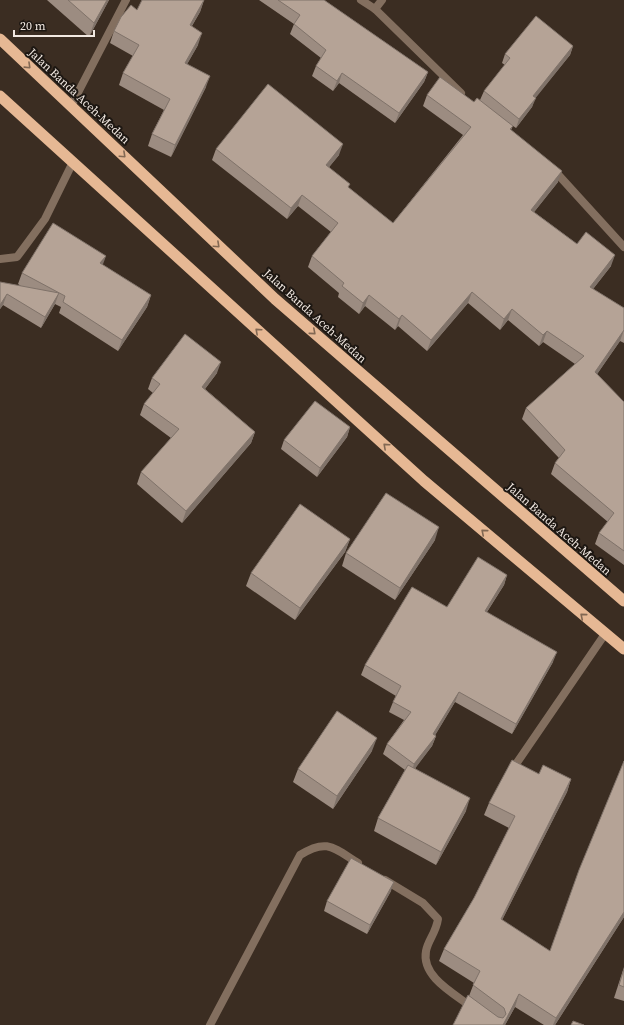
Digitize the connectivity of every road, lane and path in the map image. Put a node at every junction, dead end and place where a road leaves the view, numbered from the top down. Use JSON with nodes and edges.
{"nodes":[{"id":1,"x":126,"y":0,"type":"edge"},
{"id":2,"x":361,"y":0,"type":"edge"},
{"id":3,"x":382,"y":0,"type":"edge"},
{"id":4,"x":376,"y":9,"type":"junction"},
{"id":5,"x":0,"y":39,"type":"edge"},
{"id":6,"x":0,"y":96,"type":"edge"},
{"id":7,"x":468,"y":98,"type":"edge"},
{"id":8,"x":71,"y":106,"type":"junction"},
{"id":9,"x":546,"y":161,"type":"edge"},
{"id":10,"x":73,"y":162,"type":"junction"},
{"id":11,"x":624,"y":247,"type":"edge"},
{"id":12,"x":0,"y":259,"type":"edge"},
{"id":13,"x":624,"y":601,"type":"edge"},
{"id":14,"x":605,"y":634,"type":"junction"},
{"id":15,"x":624,"y":649,"type":"edge"},
{"id":16,"x":514,"y":767,"type":"edge"},
{"id":17,"x":364,"y":867,"type":"edge"},
{"id":18,"x":377,"y":875,"type":"edge"},
{"id":19,"x":478,"y":1012,"type":"edge"},
{"id":20,"x":210,"y":1025,"type":"edge"}],
"edges":[{"from":1,"to":8,"type":"street"},
{"from":2,"to":4,"type":"street"},
{"from":3,"to":4,"type":"street"},
{"from":4,"to":7,"type":"street"},
{"from":5,"to":8,"type":"highway","name":"Jalan Banda Aceh-Medan","one_way":true},
{"from":6,"to":10,"type":"highway"},
{"from":8,"to":13,"type":"highway","name":"Jalan Banda Aceh-Medan","one_way":true},
{"from":9,"to":11,"type":"street"},
{"from":10,"to":12,"type":"street"},
{"from":14,"to":10,"type":"highway","one_way":true},
{"from":14,"to":15,"type":"highway"},
{"from":14,"to":16,"type":"street"},
{"from":17,"to":20,"type":"street"},
{"from":18,"to":19,"type":"street"}]}
